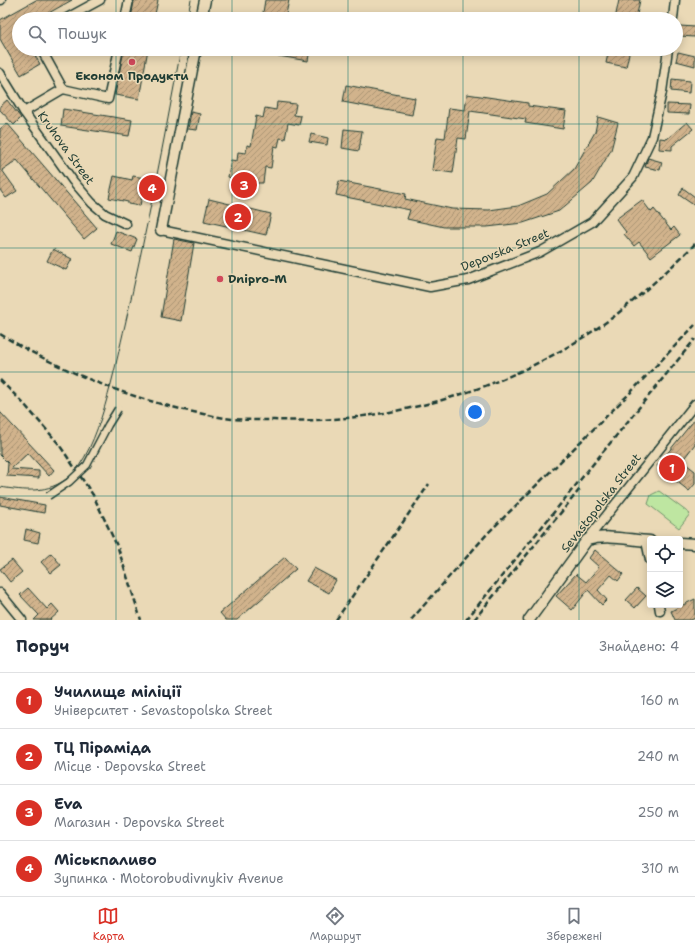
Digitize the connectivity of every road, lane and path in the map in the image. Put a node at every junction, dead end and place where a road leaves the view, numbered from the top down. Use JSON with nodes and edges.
{"nodes":[{"id":1,"x":100,"y":0,"type":"edge"},
{"id":2,"x":129,"y":0,"type":"edge"},
{"id":3,"x":205,"y":0,"type":"edge"},
{"id":4,"x":675,"y":0,"type":"edge"},
{"id":5,"x":78,"y":12,"type":"edge"},
{"id":6,"x":126,"y":12,"type":"edge"},
{"id":7,"x":203,"y":12,"type":"edge"},
{"id":8,"x":674,"y":12,"type":"edge"},
{"id":9,"x":45,"y":56,"type":"edge"},
{"id":10,"x":117,"y":56,"type":"edge"},
{"id":11,"x":195,"y":56,"type":"edge"},
{"id":12,"x":667,"y":56,"type":"edge"},
{"id":13,"x":0,"y":73,"type":"edge"},
{"id":14,"x":63,"y":89,"type":"junction"},
{"id":15,"x":24,"y":112,"type":"junction"},
{"id":16,"x":126,"y":224,"type":"dead end"},
{"id":17,"x":161,"y":230,"type":"joint"},
{"id":18,"x":695,"y":404,"type":"edge"},
{"id":19,"x":118,"y":409,"type":"dead end"},
{"id":20,"x":48,"y":496,"type":"dead end"},
{"id":21,"x":587,"y":540,"type":"junction"},
{"id":22,"x":647,"y":541,"type":"edge"},
{"id":23,"x":683,"y":543,"type":"edge"},
{"id":24,"x":695,"y":544,"type":"edge"},
{"id":25,"x":0,"y":593,"type":"edge"},
{"id":26,"x":22,"y":620,"type":"edge"},
{"id":27,"x":529,"y":620,"type":"edge"}],
"edges":[{"from":1,"to":5,"type":"street"},
{"from":2,"to":6,"type":"street"},
{"from":3,"to":7,"type":"street"},
{"from":4,"to":8,"type":"street"},
{"from":9,"to":14,"type":"street"},
{"from":10,"to":14,"type":"street"},
{"from":11,"to":17,"type":"street"},
{"from":12,"to":17,"type":"street","name":"Depovska Street"},
{"from":13,"to":15,"type":"street","name":"Kruhova Street"},
{"from":14,"to":15,"type":"street"},
{"from":15,"to":16,"type":"street","name":"Kruhova Street"},
{"from":18,"to":21,"type":"street","name":"Sevastopolska Street"},
{"from":19,"to":20,"type":"street","bridge":true},
{"from":21,"to":22,"type":"street"},
{"from":21,"to":27,"type":"street","name":"Sevastopolska Street"},
{"from":23,"to":24,"type":"street"},
{"from":25,"to":26,"type":"street"}]}
